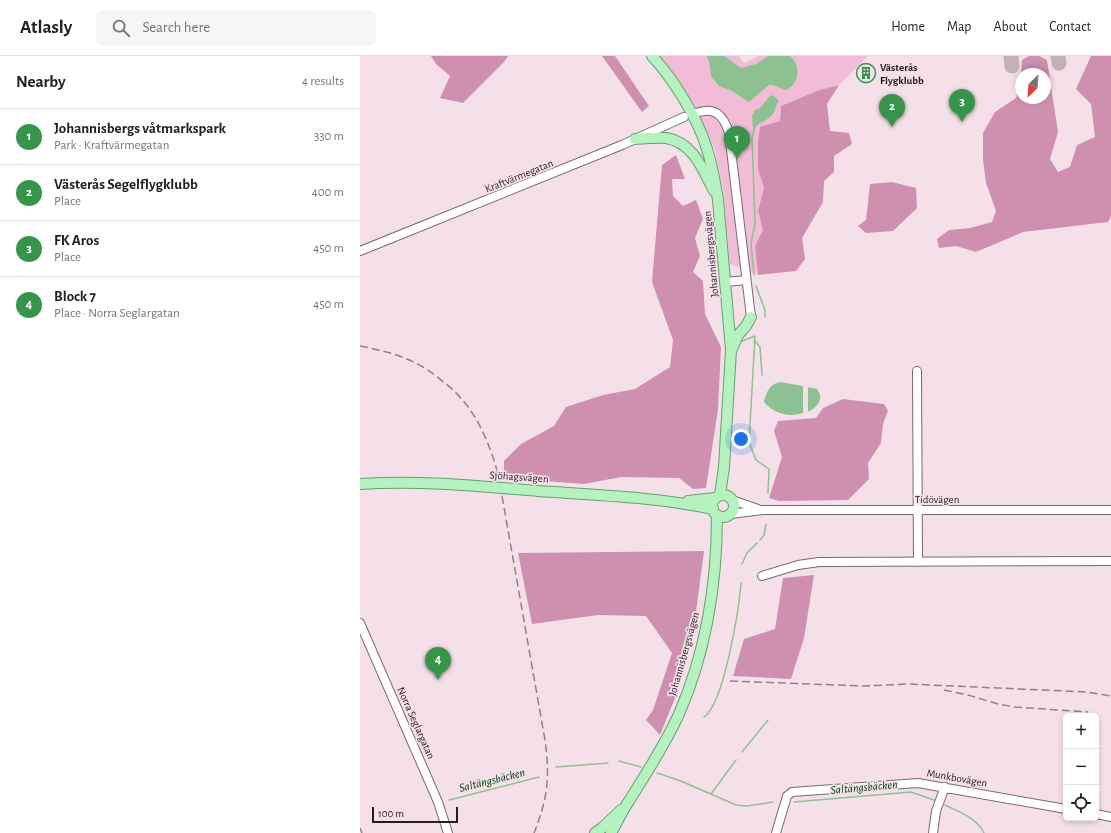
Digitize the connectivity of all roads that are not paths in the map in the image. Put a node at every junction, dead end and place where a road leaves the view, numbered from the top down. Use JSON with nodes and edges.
{"nodes":[{"id":1,"x":652,"y":56,"type":"edge"},
{"id":2,"x":696,"y":113,"type":"dead end"},
{"id":3,"x":684,"y":117,"type":"dead end"},
{"id":4,"x":635,"y":139,"type":"junction"},
{"id":5,"x":718,"y":200,"type":"junction"},
{"id":6,"x":360,"y":252,"type":"edge"},
{"id":7,"x":746,"y":280,"type":"junction"},
{"id":8,"x":726,"y":282,"type":"junction"},
{"id":9,"x":751,"y":317,"type":"joint"},
{"id":10,"x":731,"y":350,"type":"junction"},
{"id":11,"x":917,"y":371,"type":"dead end"},
{"id":12,"x":360,"y":484,"type":"edge"},
{"id":13,"x":724,"y":497,"type":"junction"},
{"id":14,"x":677,"y":503,"type":"junction"},
{"id":15,"x":763,"y":510,"type":"junction"},
{"id":16,"x":918,"y":510,"type":"junction"},
{"id":17,"x":1111,"y":510,"type":"edge"},
{"id":18,"x":722,"y":514,"type":"junction"},
{"id":19,"x":1111,"y":561,"type":"edge"},
{"id":20,"x":918,"y":562,"type":"junction"},
{"id":21,"x":762,"y":576,"type":"dead end"},
{"id":22,"x":360,"y":624,"type":"edge"},
{"id":23,"x":945,"y":787,"type":"junction"},
{"id":24,"x":628,"y":803,"type":"junction"},
{"id":25,"x":1063,"y":808,"type":"edge"},
{"id":26,"x":1099,"y":815,"type":"edge"},
{"id":27,"x":1111,"y":817,"type":"edge"},
{"id":28,"x":448,"y":833,"type":"edge"},
{"id":29,"x":594,"y":833,"type":"edge"},
{"id":30,"x":611,"y":833,"type":"edge"},
{"id":31,"x":776,"y":833,"type":"edge"},
{"id":32,"x":934,"y":833,"type":"edge"}],
"edges":[{"from":1,"to":5,"type":"main road","name":"Johannisbergsvägen"},
{"from":2,"to":7,"type":"street"},
{"from":3,"to":4,"type":"street","name":"Kraftvärmegatan"},
{"from":4,"to":5,"type":"main road"},
{"from":4,"to":6,"type":"street","name":"Kraftvärmegatan"},
{"from":5,"to":8,"type":"main road","name":"Johannisbergsvägen"},
{"from":7,"to":8,"type":"street"},
{"from":7,"to":9,"type":"street"},
{"from":8,"to":10,"type":"main road","name":"Johannisbergsvägen"},
{"from":9,"to":10,"type":"main road"},
{"from":10,"to":13,"type":"main road","name":"Johannisbergsvägen"},
{"from":11,"to":16,"type":"street"},
{"from":12,"to":14,"type":"main road","name":"Sjöhagsvägen"},
{"from":13,"to":14,"type":"main road","name":"Sjöhagsvägen"},
{"from":13,"to":15,"type":"street","name":"Tidövägen"},
{"from":13,"to":18,"type":"main road"},
{"from":13,"to":18,"type":"main road"},
{"from":14,"to":18,"type":"main road","name":"Sjöhagsvägen"},
{"from":15,"to":16,"type":"street","name":"Tidövägen"},
{"from":15,"to":18,"type":"street","name":"Tidövägen"},
{"from":16,"to":17,"type":"street","name":"Tidövägen"},
{"from":16,"to":20,"type":"street"},
{"from":18,"to":24,"type":"main road","name":"Johannisbergsvägen"},
{"from":19,"to":20,"type":"street"},
{"from":20,"to":21,"type":"street"},
{"from":22,"to":28,"type":"street","name":"Norra Seglargatan"},
{"from":23,"to":25,"type":"street","name":"Munkbovägen"},
{"from":23,"to":31,"type":"street","name":"Munkbovägen"},
{"from":23,"to":32,"type":"street"},
{"from":24,"to":29,"type":"main road","name":"Johannisbergsvägen"},
{"from":24,"to":30,"type":"main road","name":"Johannisbergsvägen"},
{"from":26,"to":27,"type":"street"}]}
